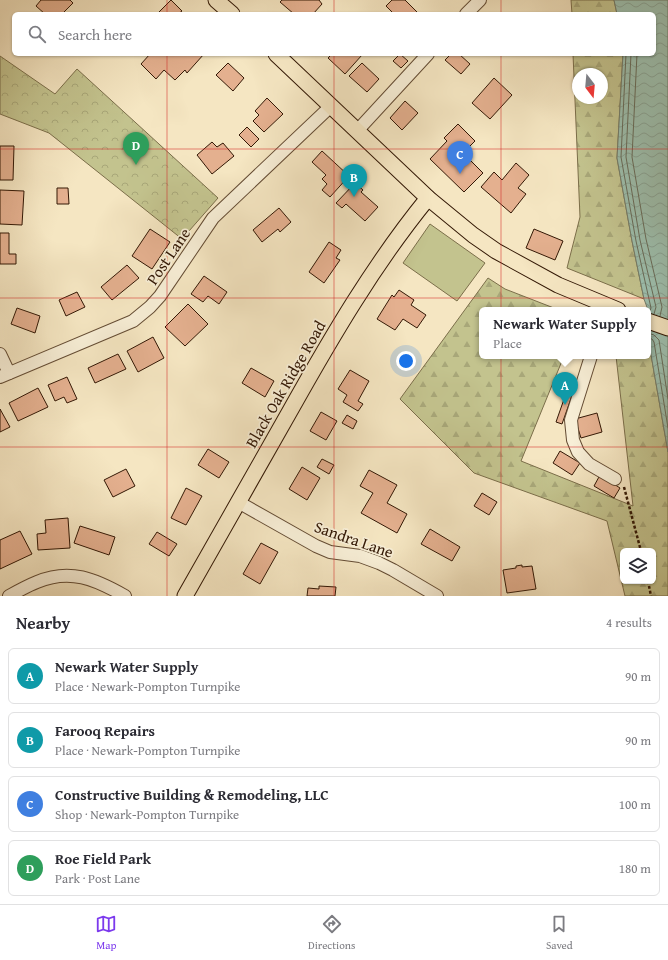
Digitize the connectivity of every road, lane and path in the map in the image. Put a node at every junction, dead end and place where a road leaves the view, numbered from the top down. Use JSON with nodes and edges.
{"nodes":[{"id":1,"x":216,"y":0,"type":"edge"},
{"id":2,"x":480,"y":0,"type":"edge"},
{"id":3,"x":230,"y":12,"type":"edge"},
{"id":4,"x":468,"y":12,"type":"edge"},
{"id":5,"x":278,"y":56,"type":"edge"},
{"id":6,"x":426,"y":56,"type":"edge"},
{"id":7,"x":331,"y":106,"type":"junction"},
{"id":8,"x":357,"y":131,"type":"junction"},
{"id":9,"x":428,"y":198,"type":"junction"},
{"id":10,"x":609,"y":307,"type":"edge"},
{"id":11,"x":651,"y":322,"type":"edge"},
{"id":12,"x":668,"y":328,"type":"edge"},
{"id":13,"x":0,"y":354,"type":"edge"},
{"id":14,"x":590,"y":359,"type":"edge"},
{"id":15,"x":4,"y":375,"type":"edge"},
{"id":16,"x":615,"y":479,"type":"joint"},
{"id":17,"x":238,"y":502,"type":"junction"},
{"id":18,"x":640,"y":548,"type":"edge"},
{"id":19,"x":649,"y":584,"type":"edge"},
{"id":20,"x":9,"y":596,"type":"edge"},
{"id":21,"x":124,"y":596,"type":"edge"},
{"id":22,"x":185,"y":596,"type":"edge"},
{"id":23,"x":437,"y":596,"type":"edge"},
{"id":24,"x":651,"y":596,"type":"edge"}],
"edges":[{"from":1,"to":3,"type":"main road"},
{"from":2,"to":4,"type":"street"},
{"from":5,"to":7,"type":"main road"},
{"from":6,"to":8,"type":"street"},
{"from":7,"to":8,"type":"main road"},
{"from":7,"to":15,"type":"street","name":"Post Lane"},
{"from":8,"to":9,"type":"main road"},
{"from":9,"to":10,"type":"main road"},
{"from":9,"to":17,"type":"main road","name":"Black Oak Ridge Road"},
{"from":11,"to":12,"type":"main road"},
{"from":13,"to":15,"type":"street"},
{"from":14,"to":16,"type":"street"},
{"from":16,"to":18,"type":"path"},
{"from":17,"to":22,"type":"main road","name":"Black Oak Ridge Road"},
{"from":17,"to":23,"type":"street","name":"Sandra Lane"},
{"from":19,"to":24,"type":"path"},
{"from":20,"to":21,"type":"street"}]}
